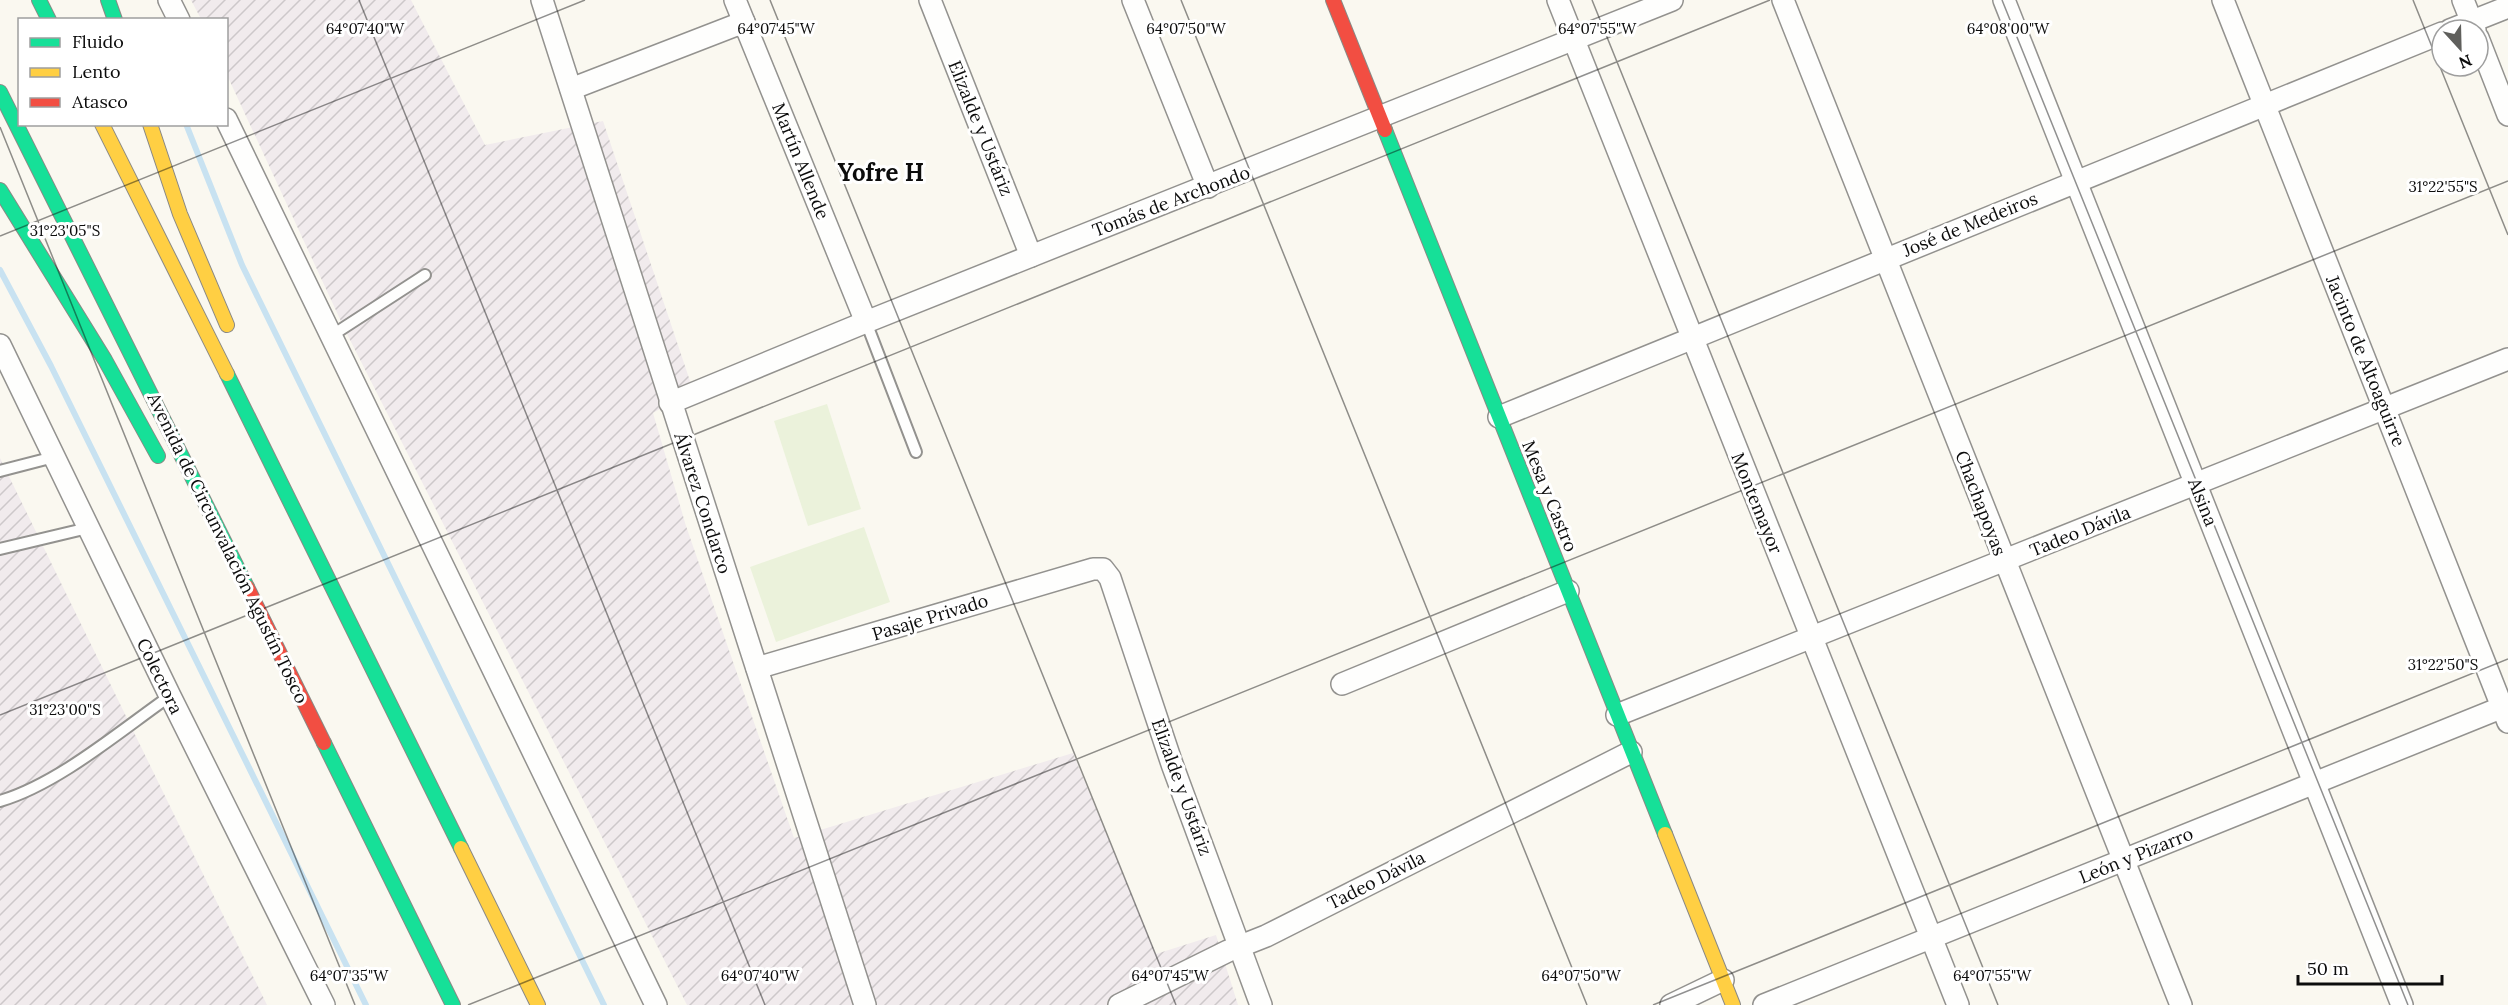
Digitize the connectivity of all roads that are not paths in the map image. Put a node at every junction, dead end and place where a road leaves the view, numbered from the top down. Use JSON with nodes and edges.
{"nodes":[{"id":1,"x":39,"y":0,"type":"edge"},
{"id":2,"x":108,"y":0,"type":"edge"},
{"id":3,"x":169,"y":0,"type":"edge"},
{"id":4,"x":542,"y":0,"type":"edge"},
{"id":5,"x":735,"y":0,"type":"edge"},
{"id":6,"x":930,"y":0,"type":"edge"},
{"id":7,"x":1133,"y":0,"type":"edge"},
{"id":8,"x":1333,"y":0,"type":"edge"},
{"id":9,"x":1558,"y":0,"type":"edge"},
{"id":10,"x":1672,"y":0,"type":"edge"},
{"id":11,"x":1783,"y":0,"type":"edge"},
{"id":12,"x":2004,"y":0,"type":"edge"},
{"id":13,"x":2223,"y":0,"type":"edge"},
{"id":14,"x":2463,"y":0,"type":"edge"},
{"id":15,"x":2508,"y":7,"type":"edge"},
{"id":16,"x":48,"y":18,"type":"edge"},
{"id":17,"x":114,"y":18,"type":"edge"},
{"id":18,"x":178,"y":18,"type":"edge"},
{"id":19,"x":2470,"y":18,"type":"edge"},
{"id":20,"x":2490,"y":20,"type":"edge"},
{"id":21,"x":744,"y":22,"type":"junction"},
{"id":22,"x":2430,"y":38,"type":"edge"},
{"id":23,"x":1574,"y":40,"type":"junction"},
{"id":24,"x":2490,"y":69,"type":"edge"},
{"id":25,"x":571,"y":89,"type":"junction"},
{"id":26,"x":0,"y":92,"type":"edge"},
{"id":27,"x":2264,"y":105,"type":"junction"},
{"id":28,"x":2508,"y":115,"type":"edge"},
{"id":29,"x":1380,"y":118,"type":"junction"},
{"id":30,"x":228,"y":123,"type":"edge"},
{"id":31,"x":103,"y":126,"type":"edge"},
{"id":32,"x":151,"y":126,"type":"edge"},
{"id":33,"x":2076,"y":181,"type":"junction"},
{"id":34,"x":1208,"y":187,"type":"junction"},
{"id":35,"x":0,"y":190,"type":"edge"},
{"id":36,"x":1031,"y":256,"type":"junction"},
{"id":37,"x":1885,"y":259,"type":"junction"},
{"id":38,"x":425,"y":275,"type":"dead end"},
{"id":39,"x":866,"y":322,"type":"junction"},
{"id":40,"x":331,"y":336,"type":"junction"},
{"id":41,"x":1692,"y":339,"type":"junction"},
{"id":42,"x":235,"y":342,"type":"dead end"},
{"id":43,"x":0,"y":345,"type":"edge"},
{"id":44,"x":2508,"y":359,"type":"edge"},
{"id":45,"x":253,"y":394,"type":"dead end"},
{"id":46,"x":670,"y":403,"type":"junction"},
{"id":47,"x":2384,"y":407,"type":"junction"},
{"id":48,"x":1499,"y":417,"type":"junction"},
{"id":49,"x":916,"y":452,"type":"dead end"},
{"id":50,"x":54,"y":457,"type":"junction"},
{"id":51,"x":270,"y":460,"type":"junction"},
{"id":52,"x":165,"y":470,"type":"dead end"},
{"id":53,"x":0,"y":471,"type":"edge"},
{"id":54,"x":2196,"y":484,"type":"junction"},
{"id":55,"x":88,"y":528,"type":"junction"},
{"id":56,"x":0,"y":549,"type":"edge"},
{"id":57,"x":2004,"y":562,"type":"junction"},
{"id":58,"x":1103,"y":569,"type":"joint"},
{"id":59,"x":1568,"y":591,"type":"junction"},
{"id":60,"x":1811,"y":638,"type":"junction"},
{"id":61,"x":757,"y":668,"type":"junction"},
{"id":62,"x":1342,"y":684,"type":"dead end"},
{"id":63,"x":170,"y":696,"type":"junction"},
{"id":64,"x":2506,"y":711,"type":"edge"},
{"id":65,"x":1617,"y":715,"type":"junction"},
{"id":66,"x":301,"y":729,"type":"dead end"},
{"id":67,"x":1631,"y":752,"type":"junction"},
{"id":68,"x":2314,"y":783,"type":"junction"},
{"id":69,"x":0,"y":801,"type":"edge"},
{"id":70,"x":355,"y":807,"type":"junction"},
{"id":71,"x":2122,"y":861,"type":"junction"},
{"id":72,"x":1931,"y":938,"type":"junction"},
{"id":73,"x":1240,"y":946,"type":"junction"},
{"id":74,"x":1723,"y":980,"type":"junction"},
{"id":75,"x":324,"y":1005,"type":"edge"},
{"id":76,"x":453,"y":1005,"type":"edge"},
{"id":77,"x":538,"y":1005,"type":"edge"},
{"id":78,"x":656,"y":1005,"type":"edge"},
{"id":79,"x":865,"y":1005,"type":"edge"},
{"id":80,"x":1119,"y":1005,"type":"edge"},
{"id":81,"x":1261,"y":1005,"type":"edge"},
{"id":82,"x":1671,"y":1005,"type":"edge"},
{"id":83,"x":1732,"y":1005,"type":"edge"},
{"id":84,"x":1764,"y":1005,"type":"edge"},
{"id":85,"x":1958,"y":1005,"type":"edge"},
{"id":86,"x":2181,"y":1005,"type":"edge"},
{"id":87,"x":2402,"y":1005,"type":"edge"}],
"edges":[{"from":1,"to":16,"type":"main road"},
{"from":2,"to":17,"type":"main road"},
{"from":3,"to":18,"type":"street"},
{"from":4,"to":25,"type":"street","name":"Álvarez Condarco"},
{"from":5,"to":21,"type":"street","name":"Martín Allende"},
{"from":6,"to":36,"type":"street","name":"Elizalde y Ustáriz"},
{"from":7,"to":34,"type":"street"},
{"from":8,"to":29,"type":"main road","name":"Mesa y Castro"},
{"from":9,"to":23,"type":"street","name":"Montemayor"},
{"from":10,"to":23,"type":"street","name":"Tomás de Archondo"},
{"from":11,"to":37,"type":"street","name":"Chachapoyas"},
{"from":12,"to":33,"type":"street","name":"Alsina"},
{"from":13,"to":27,"type":"street","name":"Jacinto de Altoaguirre"},
{"from":14,"to":19,"type":"street"},
{"from":15,"to":20,"type":"street"},
{"from":21,"to":25,"type":"street"},
{"from":21,"to":39,"type":"street","name":"Martín Allende"},
{"from":22,"to":27,"type":"street","name":"José de Medeiros"},
{"from":23,"to":29,"type":"street","name":"Tomás de Archondo"},
{"from":23,"to":41,"type":"street","name":"Montemayor"},
{"from":24,"to":28,"type":"street"},
{"from":25,"to":46,"type":"street","name":"Álvarez Condarco"},
{"from":26,"to":70,"type":"main road","name":"Avenida de Circunvalación Agustín Tosco"},
{"from":27,"to":33,"type":"street","name":"José de Medeiros"},
{"from":27,"to":47,"type":"street","name":"Jacinto de Altoaguirre"},
{"from":29,"to":34,"type":"street","name":"Tomás de Archondo"},
{"from":29,"to":48,"type":"main road","name":"Mesa y Castro"},
{"from":30,"to":40,"type":"street"},
{"from":31,"to":51,"type":"main road"},
{"from":32,"to":42,"type":"main road"},
{"from":33,"to":37,"type":"street","name":"José de Medeiros"},
{"from":33,"to":54,"type":"street","name":"Alsina"},
{"from":34,"to":36,"type":"street","name":"Tomás de Archondo"},
{"from":35,"to":52,"type":"main road"},
{"from":36,"to":39,"type":"street","name":"Tomás de Archondo"},
{"from":37,"to":41,"type":"street","name":"José de Medeiros"},
{"from":37,"to":57,"type":"street","name":"Chachapoyas"},
{"from":38,"to":40,"type":"lane"},
{"from":39,"to":46,"type":"street","name":"Tomás de Archondo"},
{"from":39,"to":49,"type":"lane"},
{"from":40,"to":78,"type":"street"},
{"from":41,"to":48,"type":"street","name":"José de Medeiros"},
{"from":41,"to":60,"type":"street","name":"Montemayor"},
{"from":43,"to":50,"type":"street","name":"Colectora"},
{"from":44,"to":47,"type":"street","name":"Tadeo Dávila"},
{"from":45,"to":51,"type":"main road"},
{"from":46,"to":61,"type":"street","name":"Álvarez Condarco"},
{"from":47,"to":54,"type":"street","name":"Tadeo Dávila"},
{"from":47,"to":64,"type":"street","name":"Jacinto de Altoaguirre"},
{"from":48,"to":59,"type":"main road","name":"Mesa y Castro"},
{"from":50,"to":53,"type":"lane"},
{"from":50,"to":55,"type":"street","name":"Colectora"},
{"from":51,"to":77,"type":"main road"},
{"from":54,"to":57,"type":"street","name":"Tadeo Dávila"},
{"from":54,"to":68,"type":"street","name":"Alsina"},
{"from":55,"to":56,"type":"lane"},
{"from":55,"to":63,"type":"street","name":"Colectora"},
{"from":57,"to":60,"type":"street","name":"Tadeo Dávila"},
{"from":57,"to":71,"type":"street","name":"Chachapoyas"},
{"from":58,"to":61,"type":"street","name":"Pasaje Privado"},
{"from":58,"to":73,"type":"street","name":"Elizalde y Ustáriz"},
{"from":59,"to":62,"type":"street"},
{"from":59,"to":65,"type":"main road","name":"Mesa y Castro"},
{"from":60,"to":65,"type":"street","name":"Tadeo Dávila"},
{"from":60,"to":72,"type":"street","name":"Montemayor"},
{"from":61,"to":79,"type":"street","name":"Álvarez Condarco"},
{"from":63,"to":69,"type":"lane"},
{"from":63,"to":75,"type":"street","name":"Colectora"},
{"from":64,"to":68,"type":"street","name":"León y Pizarro"},
{"from":65,"to":67,"type":"main road","name":"Mesa y Castro"},
{"from":66,"to":70,"type":"main road"},
{"from":67,"to":73,"type":"street","name":"Tadeo Dávila"},
{"from":67,"to":74,"type":"main road","name":"Mesa y Castro"},
{"from":68,"to":71,"type":"street","name":"León y Pizarro"},
{"from":68,"to":87,"type":"street","name":"Alsina"},
{"from":70,"to":76,"type":"main road","name":"Avenida de Circunvalación Agustín Tosco"},
{"from":71,"to":72,"type":"street","name":"León y Pizarro"},
{"from":71,"to":86,"type":"street","name":"Chachapoyas"},
{"from":72,"to":84,"type":"street","name":"León y Pizarro"},
{"from":72,"to":85,"type":"street","name":"Montemayor"},
{"from":73,"to":80,"type":"street","name":"Tadeo Dávila"},
{"from":73,"to":81,"type":"street","name":"Elizalde y Ustáriz"},
{"from":74,"to":82,"type":"street"},
{"from":74,"to":83,"type":"main road","name":"Mesa y Castro"}]}
